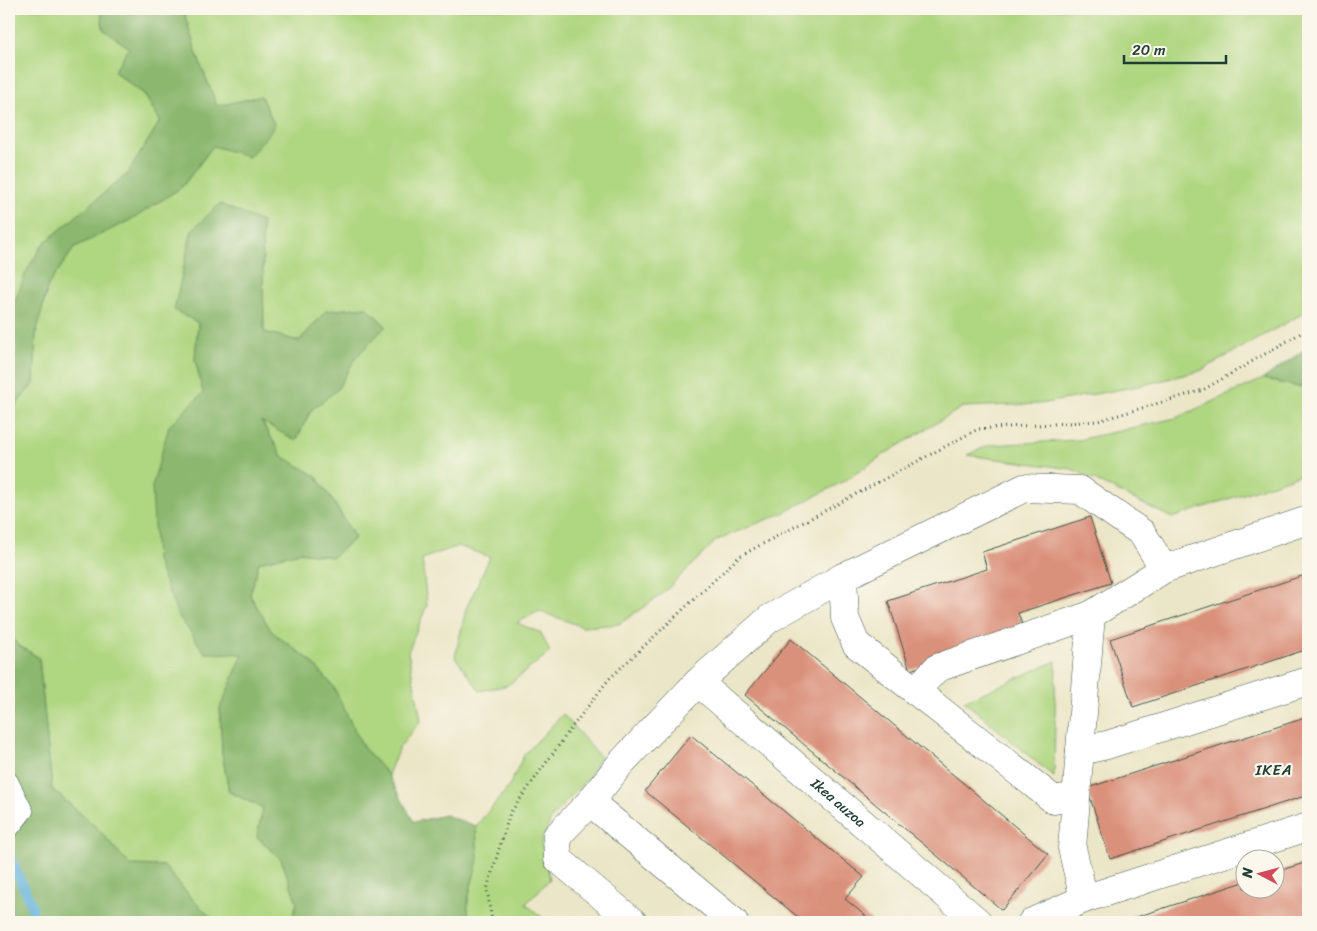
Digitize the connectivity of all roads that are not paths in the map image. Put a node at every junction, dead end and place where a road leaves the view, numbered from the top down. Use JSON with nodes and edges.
{"nodes":[{"id":1,"x":1308,"y":520,"type":"edge"},
{"id":2,"x":1164,"y":568,"type":"junction"},
{"id":3,"x":843,"y":577,"type":"junction"},
{"id":4,"x":1090,"y":615,"type":"junction"},
{"id":5,"x":1308,"y":681,"type":"edge"},
{"id":6,"x":698,"y":682,"type":"junction"},
{"id":7,"x":915,"y":690,"type":"junction"},
{"id":8,"x":1080,"y":751,"type":"junction"},
{"id":9,"x":9,"y":781,"type":"edge"},
{"id":10,"x":1076,"y":796,"type":"junction"},
{"id":11,"x":590,"y":802,"type":"junction"},
{"id":12,"x":1308,"y":827,"type":"edge"},
{"id":13,"x":9,"y":830,"type":"edge"},
{"id":14,"x":1084,"y":899,"type":"junction"},
{"id":15,"x":633,"y":922,"type":"edge"},
{"id":16,"x":734,"y":922,"type":"edge"},
{"id":17,"x":978,"y":922,"type":"edge"},
{"id":18,"x":1032,"y":922,"type":"edge"}],
"edges":[{"from":1,"to":2,"type":"street"},
{"from":2,"to":3,"type":"street"},
{"from":2,"to":4,"type":"street"},
{"from":3,"to":6,"type":"street"},
{"from":3,"to":7,"type":"street"},
{"from":4,"to":7,"type":"street"},
{"from":4,"to":8,"type":"street"},
{"from":5,"to":8,"type":"street"},
{"from":6,"to":11,"type":"street"},
{"from":6,"to":17,"type":"street","name":"Ikea auzoa"},
{"from":7,"to":10,"type":"street"},
{"from":8,"to":10,"type":"street"},
{"from":9,"to":13,"type":"lane"},
{"from":10,"to":14,"type":"street"},
{"from":11,"to":15,"type":"street"},
{"from":11,"to":16,"type":"street"},
{"from":12,"to":14,"type":"street"},
{"from":14,"to":18,"type":"street"}]}
